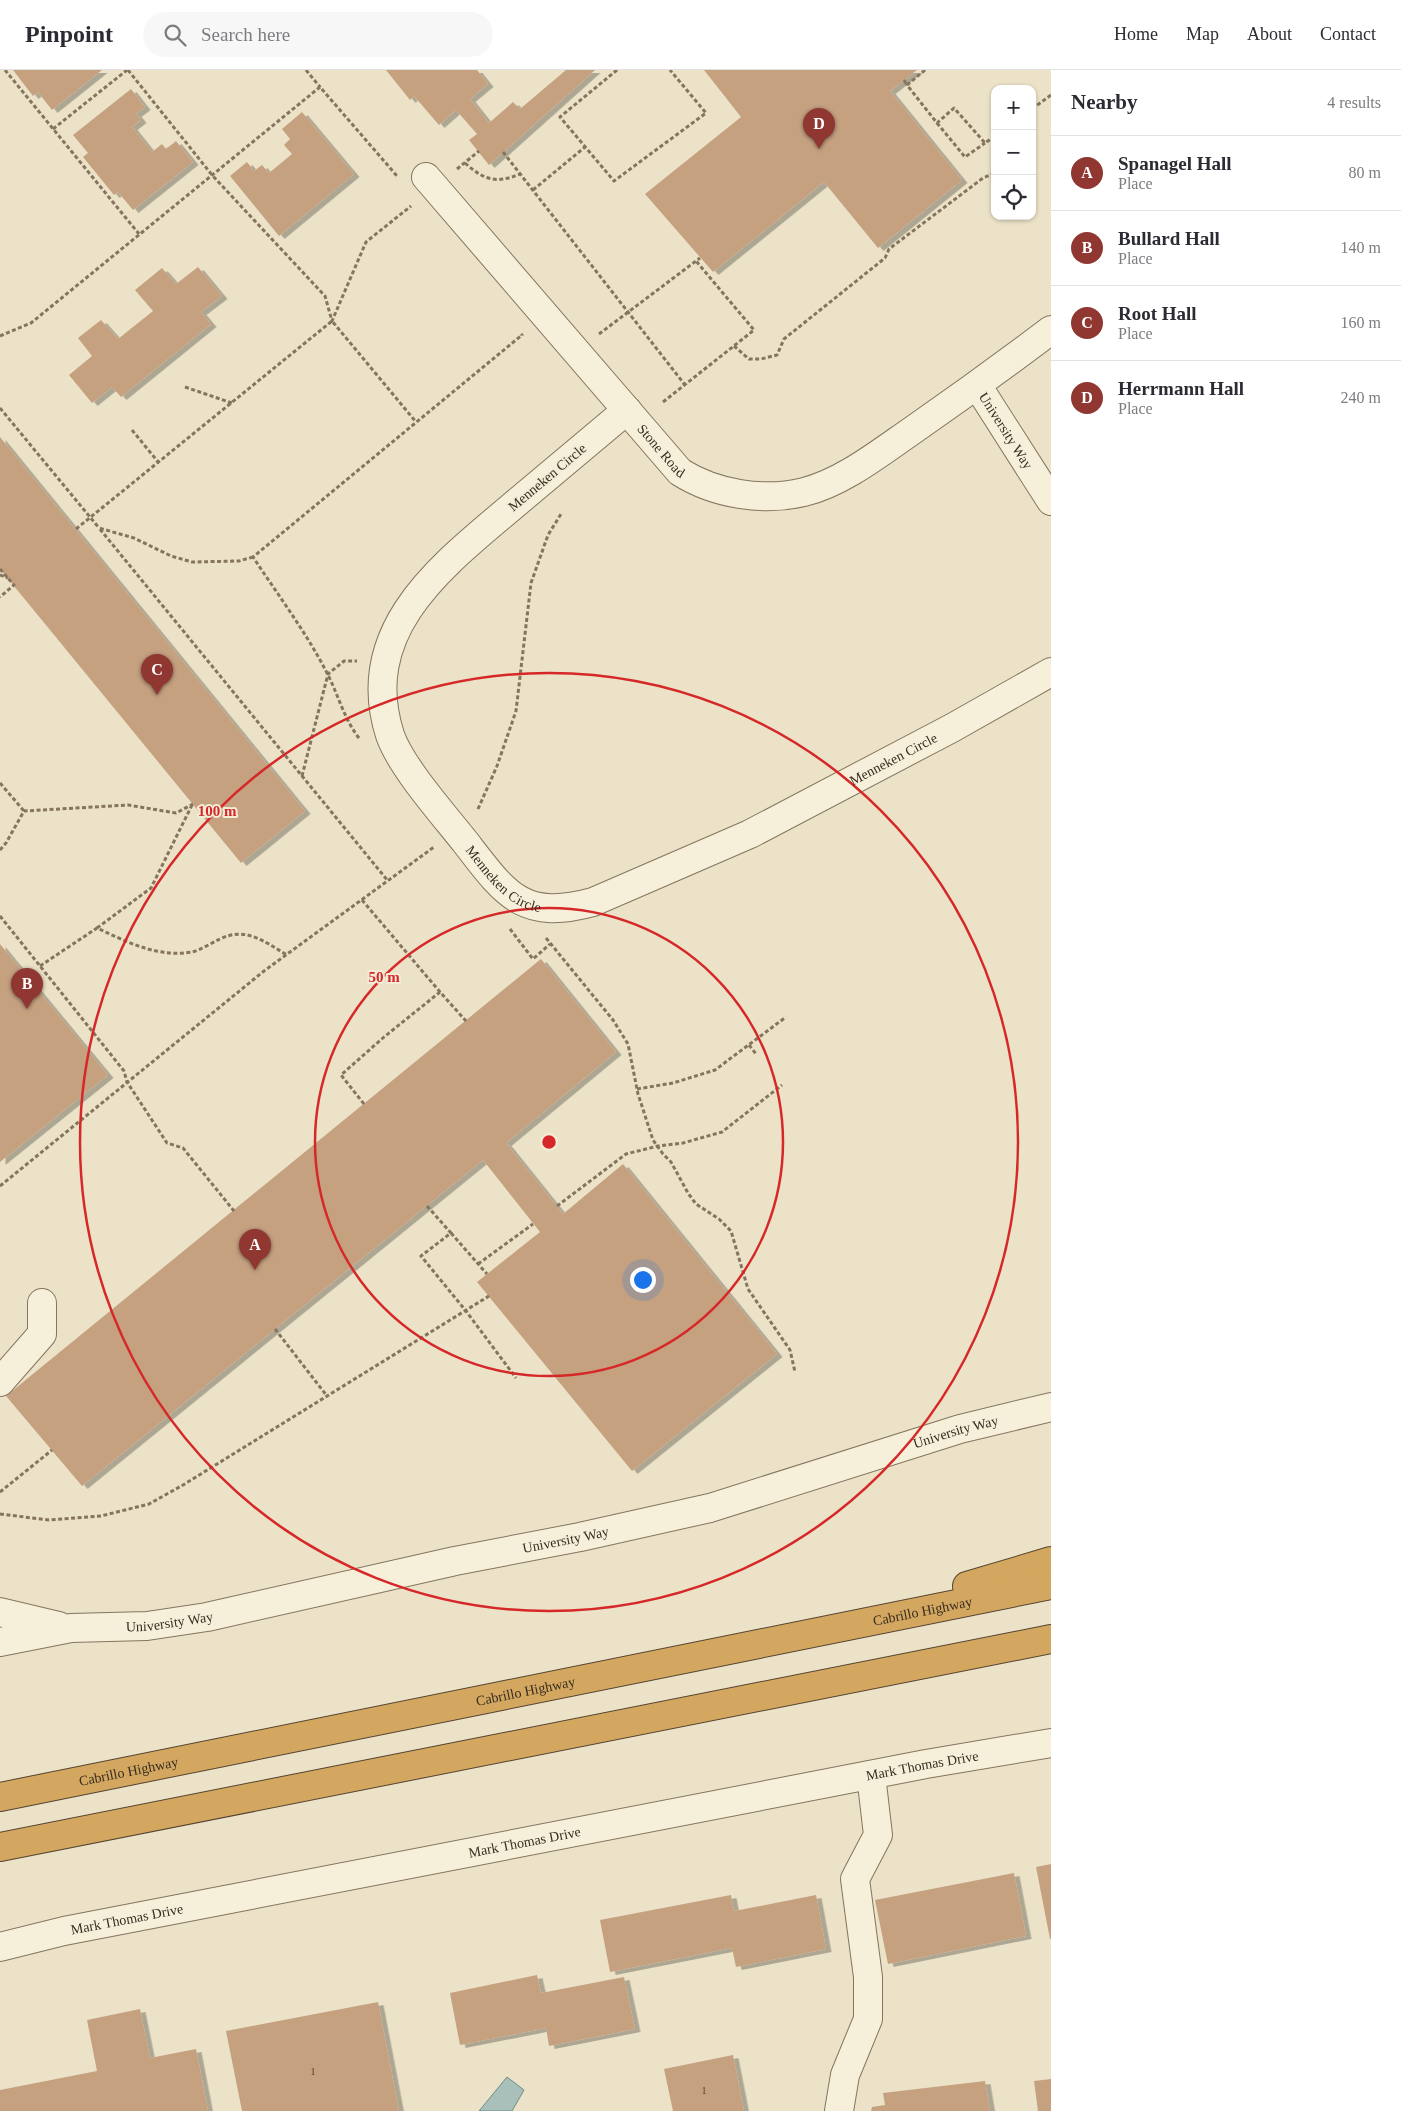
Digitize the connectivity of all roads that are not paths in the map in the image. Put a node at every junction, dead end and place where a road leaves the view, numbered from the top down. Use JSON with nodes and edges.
{"nodes":[{"id":1,"x":414,"y":186,"type":"road end"},
{"id":2,"x":1051,"y":330,"type":"edge"},
{"id":3,"x":977,"y":385,"type":"junction"},
{"id":4,"x":627,"y":410,"type":"junction"},
{"id":5,"x":1051,"y":501,"type":"edge"},
{"id":6,"x":1051,"y":672,"type":"edge"},
{"id":7,"x":42,"y":1303,"type":"dead end"},
{"id":8,"x":0,"y":1382,"type":"edge"},
{"id":9,"x":1051,"y":1407,"type":"edge"},
{"id":10,"x":1051,"y":1561,"type":"edge"},
{"id":11,"x":1051,"y":1585,"type":"edge"},
{"id":12,"x":0,"y":1612,"type":"edge"},
{"id":13,"x":71,"y":1628,"type":"junction"},
{"id":14,"x":793,"y":1638,"type":"junction"},
{"id":15,"x":1045,"y":1640,"type":"edge"},
{"id":16,"x":0,"y":1642,"type":"edge"},
{"id":17,"x":1051,"y":1742,"type":"edge"},
{"id":18,"x":870,"y":1775,"type":"junction"},
{"id":19,"x":0,"y":1797,"type":"edge"},
{"id":20,"x":0,"y":1847,"type":"edge"},
{"id":21,"x":0,"y":1947,"type":"edge"},
{"id":22,"x":839,"y":2111,"type":"edge"}],
"edges":[{"from":1,"to":4,"type":"street","name":"Stone Road"},
{"from":2,"to":3,"type":"street","name":"Stone Road"},
{"from":3,"to":4,"type":"street","name":"Stone Road"},
{"from":3,"to":5,"type":"street","name":"University Way"},
{"from":4,"to":6,"type":"street","name":"Menneken Circle"},
{"from":7,"to":8,"type":"street"},
{"from":9,"to":13,"type":"street","name":"University Way"},
{"from":10,"to":14,"type":"highway"},
{"from":11,"to":14,"type":"highway","name":"Cabrillo Highway"},
{"from":12,"to":13,"type":"street"},
{"from":13,"to":16,"type":"street"},
{"from":14,"to":19,"type":"highway","name":"Cabrillo Highway"},
{"from":15,"to":20,"type":"highway"},
{"from":17,"to":18,"type":"street","name":"Mark Thomas Drive"},
{"from":18,"to":21,"type":"street","name":"Mark Thomas Drive"},
{"from":18,"to":22,"type":"street"}]}
